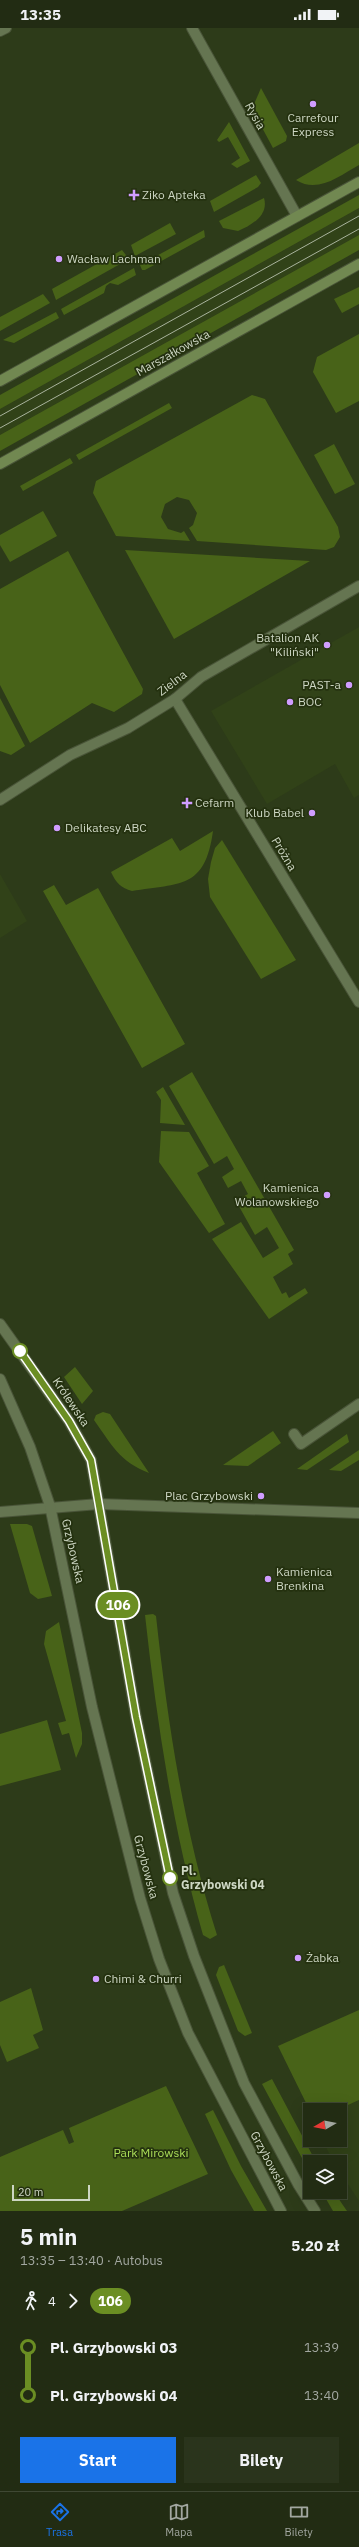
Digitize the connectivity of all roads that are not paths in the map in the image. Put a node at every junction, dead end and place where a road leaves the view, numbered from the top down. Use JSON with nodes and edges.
{"nodes":[{"id":1,"x":6,"y":28,"type":"edge"},
{"id":2,"x":192,"y":28,"type":"edge"},
{"id":3,"x":0,"y":31,"type":"edge"},
{"id":4,"x":359,"y":182,"type":"edge"},
{"id":5,"x":297,"y":216,"type":"junction"},
{"id":6,"x":359,"y":264,"type":"edge"},
{"id":7,"x":0,"y":382,"type":"edge"},
{"id":8,"x":0,"y":464,"type":"edge"},
{"id":9,"x":359,"y":586,"type":"edge"},
{"id":10,"x":175,"y":699,"type":"junction"},
{"id":11,"x":0,"y":800,"type":"edge"},
{"id":12,"x":359,"y":1002,"type":"edge"},
{"id":13,"x":0,"y":1324,"type":"edge"},
{"id":14,"x":0,"y":1379,"type":"edge"},
{"id":15,"x":359,"y":1404,"type":"edge"},
{"id":16,"x":294,"y":1434,"type":"dead end"},
{"id":17,"x":99,"y":1504,"type":"junction"},
{"id":18,"x":50,"y":1506,"type":"junction"},
{"id":19,"x":0,"y":1512,"type":"edge"},
{"id":20,"x":359,"y":1513,"type":"edge"},
{"id":21,"x":281,"y":2211,"type":"edge"},
{"id":22,"x":315,"y":2211,"type":"edge"}],
"edges":[{"from":1,"to":3,"type":"street"},
{"from":2,"to":5,"type":"street","name":"Rysia"},
{"from":4,"to":5,"type":"main road"},
{"from":5,"to":7,"type":"main road"},
{"from":6,"to":8,"type":"main road","name":"Marszałkowska"},
{"from":9,"to":10,"type":"street","name":"Zielna"},
{"from":10,"to":11,"type":"street","name":"Zielna"},
{"from":10,"to":12,"type":"street","name":"Próżna"},
{"from":13,"to":17,"type":"street","name":"Królewska"},
{"from":14,"to":18,"type":"street"},
{"from":15,"to":16,"type":"street"},
{"from":17,"to":18,"type":"street"},
{"from":17,"to":20,"type":"street"},
{"from":17,"to":22,"type":"street","name":"Grzybowska"},
{"from":18,"to":19,"type":"street"},
{"from":18,"to":21,"type":"street","name":"Grzybowska"}]}
